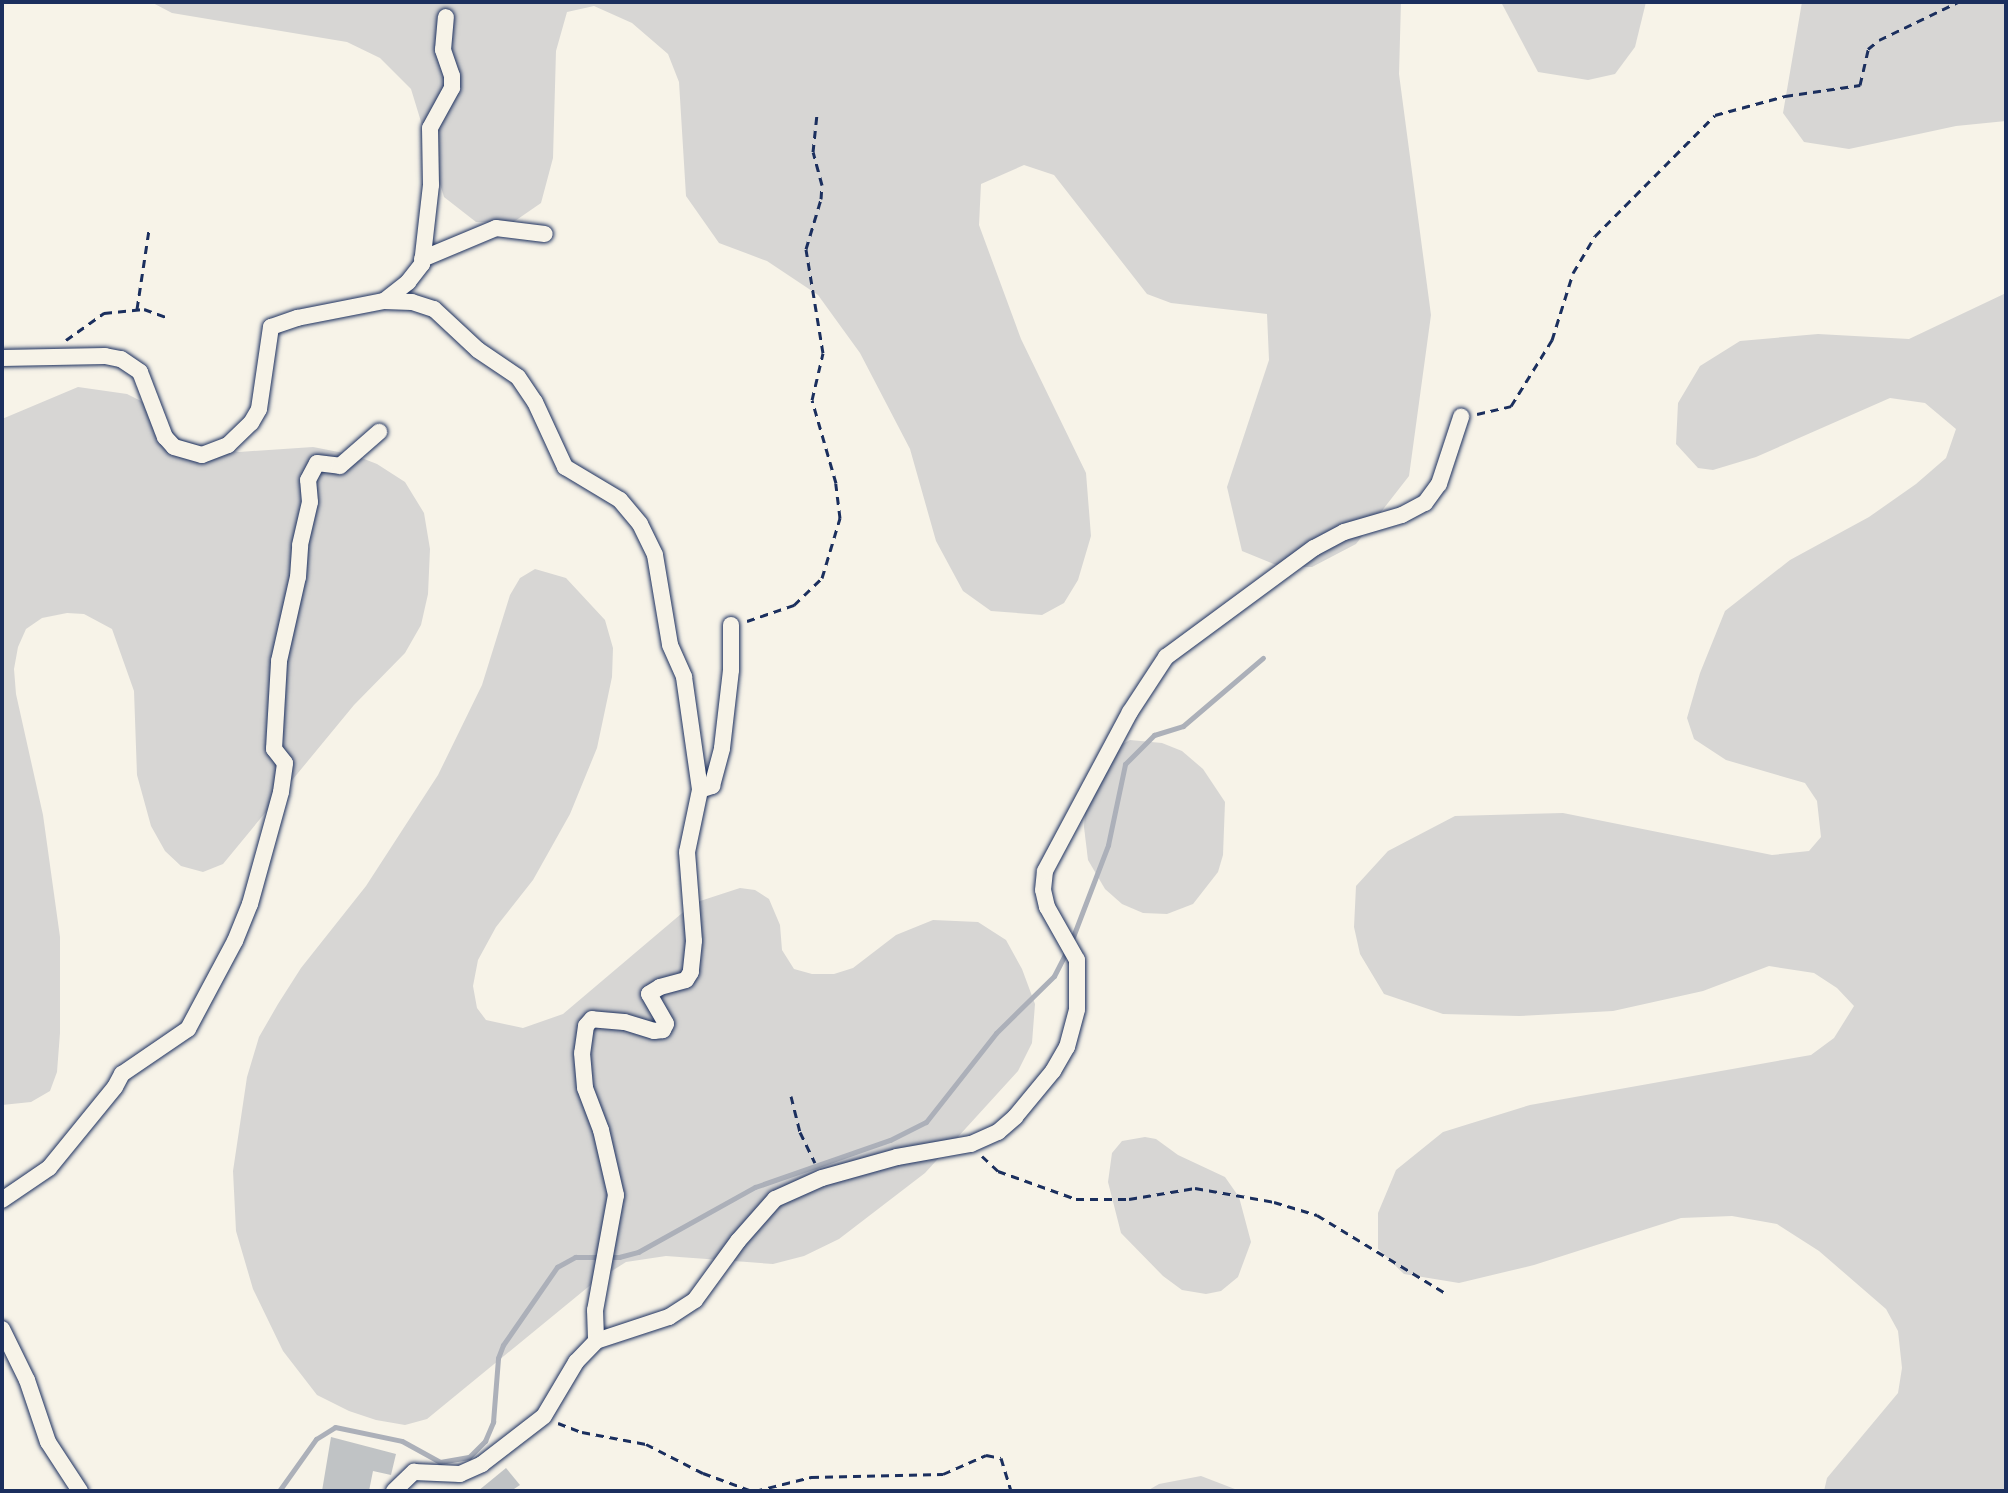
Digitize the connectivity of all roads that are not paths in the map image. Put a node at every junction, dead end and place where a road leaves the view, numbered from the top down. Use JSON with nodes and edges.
{"nodes":[{"id":1,"x":446,"y":17,"type":"dead end"},
{"id":2,"x":545,"y":234,"type":"dead end"},
{"id":3,"x":422,"y":259,"type":"junction"},
{"id":4,"x":384,"y":301,"type":"junction"},
{"id":5,"x":2,"y":358,"type":"edge"},
{"id":6,"x":1461,"y":417,"type":"road end"},
{"id":7,"x":379,"y":432,"type":"dead end"},
{"id":8,"x":731,"y":625,"type":"road end"},
{"id":9,"x":700,"y":790,"type":"junction"},
{"id":10,"x":2,"y":1200,"type":"edge"},
{"id":11,"x":2,"y":1329,"type":"edge"},
{"id":12,"x":596,"y":1341,"type":"junction"},
{"id":13,"x":80,"y":1491,"type":"edge"},
{"id":14,"x":394,"y":1491,"type":"edge"}],
"edges":[{"from":1,"to":3,"type":"street"},
{"from":2,"to":3,"type":"street"},
{"from":3,"to":4,"type":"street"},
{"from":4,"to":5,"type":"street"},
{"from":4,"to":9,"type":"street"},
{"from":6,"to":12,"type":"street"},
{"from":7,"to":10,"type":"street"},
{"from":8,"to":9,"type":"street"},
{"from":9,"to":12,"type":"street"},
{"from":11,"to":13,"type":"street"},
{"from":12,"to":14,"type":"street"}]}
